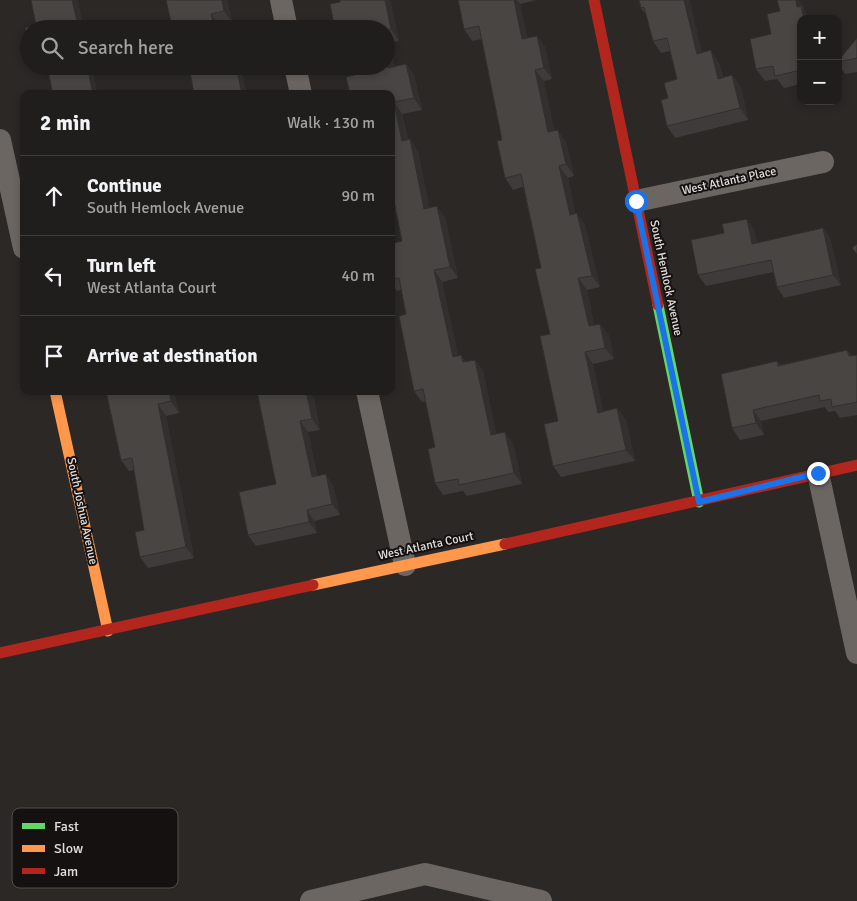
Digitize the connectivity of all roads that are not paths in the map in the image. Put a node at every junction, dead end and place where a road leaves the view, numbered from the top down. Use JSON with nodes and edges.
{"nodes":[{"id":1,"x":281,"y":0,"type":"edge"},
{"id":2,"x":594,"y":0,"type":"edge"},
{"id":3,"x":285,"y":20,"type":"edge"},
{"id":4,"x":297,"y":75,"type":"edge"},
{"id":5,"x":300,"y":90,"type":"edge"},
{"id":6,"x":0,"y":140,"type":"edge"},
{"id":7,"x":823,"y":162,"type":"dead end"},
{"id":8,"x":636,"y":201,"type":"junction"},
{"id":9,"x":20,"y":230,"type":"edge"},
{"id":10,"x":56,"y":395,"type":"edge"},
{"id":11,"x":367,"y":395,"type":"edge"},
{"id":12,"x":857,"y":465,"type":"edge"},
{"id":13,"x":818,"y":473,"type":"junction"},
{"id":14,"x":699,"y":502,"type":"junction"},
{"id":15,"x":405,"y":565,"type":"junction"},
{"id":16,"x":108,"y":631,"type":"junction"},
{"id":17,"x":0,"y":653,"type":"edge"},
{"id":18,"x":857,"y":653,"type":"edge"},
{"id":19,"x":310,"y":901,"type":"edge"},
{"id":20,"x":541,"y":901,"type":"edge"}],
"edges":[{"from":1,"to":3,"type":"street"},
{"from":2,"to":8,"type":"street","name":"South Hemlock Avenue"},
{"from":4,"to":5,"type":"street"},
{"from":6,"to":9,"type":"street"},
{"from":7,"to":8,"type":"street","name":"West Atlanta Place"},
{"from":8,"to":14,"type":"street","name":"South Hemlock Avenue"},
{"from":10,"to":16,"type":"street","name":"South Joshua Avenue"},
{"from":11,"to":15,"type":"street"},
{"from":12,"to":13,"type":"street","name":"West Atlanta Court"},
{"from":13,"to":14,"type":"street","name":"West Atlanta Court"},
{"from":13,"to":18,"type":"street"},
{"from":14,"to":15,"type":"street","name":"West Atlanta Court"},
{"from":15,"to":16,"type":"street","name":"West Atlanta Court"},
{"from":16,"to":17,"type":"street","name":"West Atlanta Court"},
{"from":19,"to":20,"type":"street"}]}
